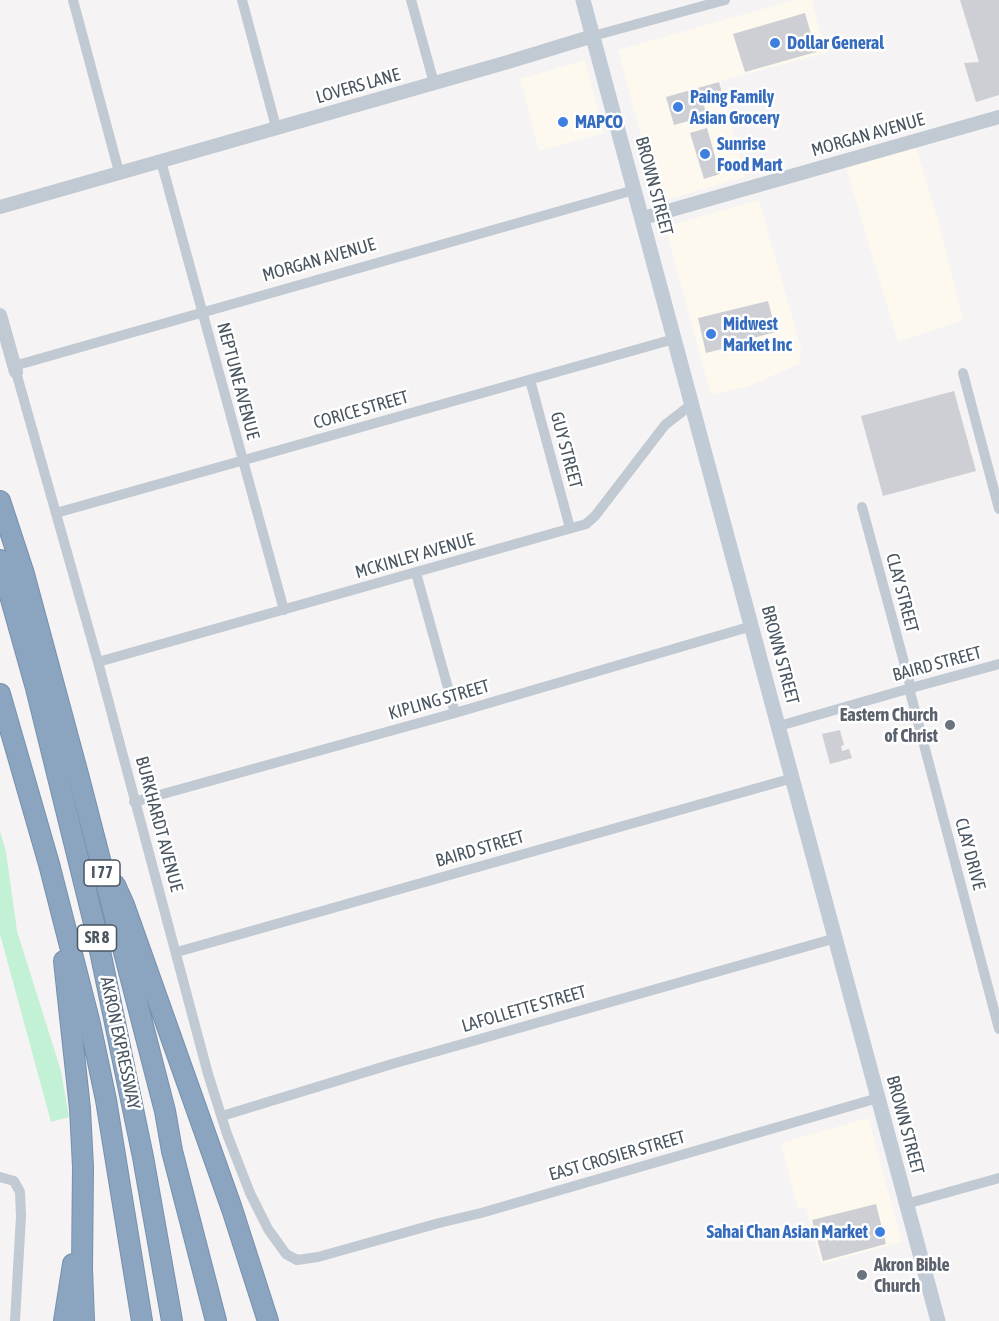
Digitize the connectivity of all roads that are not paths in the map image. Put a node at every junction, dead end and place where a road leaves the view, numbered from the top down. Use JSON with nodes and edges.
{"nodes":[{"id":1,"x":73,"y":0,"type":"edge"},
{"id":2,"x":242,"y":0,"type":"edge"},
{"id":3,"x":411,"y":0,"type":"edge"},
{"id":4,"x":583,"y":0,"type":"edge"},
{"id":5,"x":725,"y":0,"type":"edge"},
{"id":6,"x":593,"y":36,"type":"junction"},
{"id":7,"x":434,"y":83,"type":"junction"},
{"id":8,"x":999,"y":117,"type":"edge"},
{"id":9,"x":276,"y":127,"type":"junction"},
{"id":10,"x":161,"y":160,"type":"junction"},
{"id":11,"x":118,"y":172,"type":"junction"},
{"id":12,"x":634,"y":190,"type":"junction"},
{"id":13,"x":0,"y":207,"type":"edge"},
{"id":14,"x":643,"y":218,"type":"junction"},
{"id":15,"x":202,"y":312,"type":"junction"},
{"id":16,"x":0,"y":315,"type":"edge"},
{"id":17,"x":674,"y":339,"type":"junction"},
{"id":18,"x":15,"y":369,"type":"junction"},
{"id":19,"x":963,"y":373,"type":"dead end"},
{"id":20,"x":530,"y":380,"type":"junction"},
{"id":21,"x":692,"y":404,"type":"junction"},
{"id":22,"x":243,"y":460,"type":"junction"},
{"id":23,"x":0,"y":501,"type":"edge"},
{"id":24,"x":862,"y":507,"type":"dead end"},
{"id":25,"x":999,"y":509,"type":"edge"},
{"id":26,"x":56,"y":513,"type":"junction"},
{"id":27,"x":570,"y":528,"type":"junction"},
{"id":28,"x":0,"y":560,"type":"edge"},
{"id":29,"x":416,"y":573,"type":"junction"},
{"id":30,"x":284,"y":610,"type":"junction"},
{"id":31,"x":752,"y":626,"type":"junction"},
{"id":32,"x":98,"y":662,"type":"junction"},
{"id":33,"x":999,"y":664,"type":"edge"},
{"id":34,"x":910,"y":688,"type":"junction"},
{"id":35,"x":0,"y":694,"type":"edge"},
{"id":36,"x":455,"y":713,"type":"junction"},
{"id":37,"x":779,"y":726,"type":"junction"},
{"id":38,"x":793,"y":778,"type":"junction"},
{"id":39,"x":134,"y":802,"type":"junction"},
{"id":40,"x":93,"y":839,"type":"junction"},
{"id":41,"x":49,"y":864,"type":"junction"},
{"id":42,"x":836,"y":938,"type":"junction"},
{"id":43,"x":177,"y":952,"type":"junction"},
{"id":44,"x":999,"y":1029,"type":"edge"},
{"id":45,"x":878,"y":1098,"type":"junction"},
{"id":46,"x":80,"y":1109,"type":"junction"},
{"id":47,"x":222,"y":1116,"type":"junction"},
{"id":48,"x":0,"y":1177,"type":"edge"},
{"id":49,"x":999,"y":1178,"type":"edge"},
{"id":50,"x":906,"y":1204,"type":"junction"},
{"id":51,"x":365,"y":1244,"type":"joint"},
{"id":52,"x":15,"y":1321,"type":"edge"},
{"id":53,"x":64,"y":1321,"type":"edge"},
{"id":54,"x":84,"y":1321,"type":"edge"},
{"id":55,"x":142,"y":1321,"type":"edge"},
{"id":56,"x":172,"y":1321,"type":"edge"},
{"id":57,"x":216,"y":1321,"type":"edge"},
{"id":58,"x":268,"y":1321,"type":"edge"},
{"id":59,"x":938,"y":1321,"type":"edge"}],
"edges":[{"from":1,"to":11,"type":"street"},
{"from":2,"to":9,"type":"street"},
{"from":3,"to":7,"type":"street"},
{"from":4,"to":6,"type":"main road","name":"BROWN STREET"},
{"from":5,"to":6,"type":"street","name":"LOVERS LANE"},
{"from":6,"to":7,"type":"street","name":"LOVERS LANE"},
{"from":6,"to":12,"type":"main road","name":"BROWN STREET"},
{"from":7,"to":9,"type":"street","name":"LOVERS LANE"},
{"from":8,"to":14,"type":"street","name":"MORGAN AVENUE"},
{"from":9,"to":10,"type":"street","name":"LOVERS LANE"},
{"from":10,"to":11,"type":"street","name":"LOVERS LANE"},
{"from":10,"to":15,"type":"street","name":"NEPTUNE AVENUE"},
{"from":11,"to":13,"type":"street","name":"LOVERS LANE"},
{"from":12,"to":14,"type":"main road","name":"BROWN STREET"},
{"from":12,"to":15,"type":"street","name":"MORGAN AVENUE"},
{"from":14,"to":17,"type":"main road","name":"BROWN STREET"},
{"from":15,"to":18,"type":"street","name":"MORGAN AVENUE"},
{"from":15,"to":22,"type":"street","name":"NEPTUNE AVENUE"},
{"from":16,"to":18,"type":"street","name":"BURKHARDT AVENUE"},
{"from":17,"to":20,"type":"street","name":"CORICE STREET"},
{"from":17,"to":21,"type":"main road","name":"BROWN STREET"},
{"from":18,"to":26,"type":"street","name":"BURKHARDT AVENUE"},
{"from":19,"to":25,"type":"street"},
{"from":20,"to":22,"type":"street","name":"CORICE STREET"},
{"from":20,"to":27,"type":"street","name":"GUY STREET"},
{"from":21,"to":27,"type":"street","name":"MCKINLEY AVENUE"},
{"from":21,"to":31,"type":"main road","name":"BROWN STREET"},
{"from":22,"to":26,"type":"street","name":"CORICE STREET"},
{"from":22,"to":30,"type":"street","name":"NEPTUNE AVENUE"},
{"from":23,"to":40,"type":"highway","number":"I 77"},
{"from":24,"to":34,"type":"street","name":"CLAY STREET"},
{"from":26,"to":32,"type":"street","name":"BURKHARDT AVENUE"},
{"from":27,"to":29,"type":"street","name":"MCKINLEY AVENUE"},
{"from":28,"to":56,"type":"highway","name":"AKRON EXPRESSWAY","number":"SR 8"},
{"from":29,"to":30,"type":"street","name":"MCKINLEY AVENUE"},
{"from":29,"to":36,"type":"street"},
{"from":30,"to":32,"type":"street","name":"MCKINLEY AVENUE"},
{"from":31,"to":36,"type":"street","name":"KIPLING STREET"},
{"from":31,"to":37,"type":"main road","name":"BROWN STREET"},
{"from":32,"to":39,"type":"street","name":"BURKHARDT AVENUE"},
{"from":33,"to":34,"type":"street","name":"BAIRD STREET"},
{"from":34,"to":37,"type":"street","name":"BAIRD STREET"},
{"from":34,"to":44,"type":"street","name":"CLAY DRIVE"},
{"from":35,"to":41,"type":"highway","name":"AKRON EXPRESSWAY"},
{"from":36,"to":39,"type":"street","name":"KIPLING STREET"},
{"from":37,"to":38,"type":"main road","name":"BROWN STREET"},
{"from":38,"to":42,"type":"main road","name":"BROWN STREET"},
{"from":38,"to":43,"type":"street","name":"BAIRD STREET"},
{"from":39,"to":43,"type":"street","name":"BURKHARDT AVENUE"},
{"from":40,"to":57,"type":"highway","number":"I 77"},
{"from":40,"to":58,"type":"highway"},
{"from":41,"to":46,"type":"highway"},
{"from":41,"to":55,"type":"highway","name":"AKRON EXPRESSWAY","number":"SR 8"},
{"from":42,"to":45,"type":"main road","name":"BROWN STREET"},
{"from":42,"to":47,"type":"street","name":"LAFOLLETTE STREET"},
{"from":43,"to":47,"type":"street","name":"BURKHARDT AVENUE"},
{"from":45,"to":50,"type":"main road","name":"BROWN STREET"},
{"from":45,"to":51,"type":"street","name":"EAST CROSIER STREET"},
{"from":46,"to":53,"type":"highway"},
{"from":46,"to":54,"type":"highway"},
{"from":47,"to":51,"type":"street","name":"BURKHARDT AVENUE"},
{"from":48,"to":52,"type":"street"},
{"from":49,"to":50,"type":"street"},
{"from":50,"to":59,"type":"main road","name":"BROWN STREET"}]}
